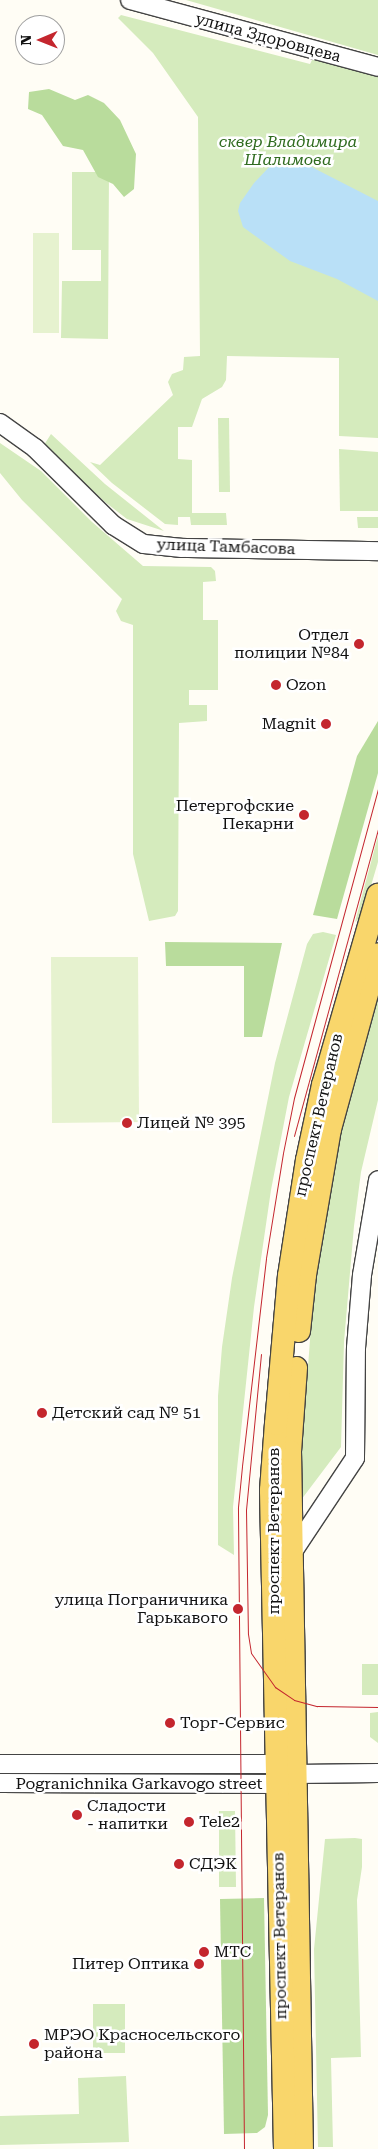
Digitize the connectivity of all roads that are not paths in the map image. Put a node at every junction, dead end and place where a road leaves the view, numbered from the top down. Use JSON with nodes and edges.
{"nodes":[{"id":1,"x":130,"y":0,"type":"edge"},
{"id":2,"x":378,"y":67,"type":"edge"},
{"id":3,"x":0,"y":423,"type":"edge"},
{"id":4,"x":378,"y":551,"type":"edge"},
{"id":5,"x":378,"y":894,"type":"edge"},
{"id":6,"x":378,"y":954,"type":"edge"},
{"id":7,"x":378,"y":1180,"type":"edge"},
{"id":8,"x":291,"y":1554,"type":"junction"},
{"id":9,"x":0,"y":1764,"type":"edge"},
{"id":10,"x":378,"y":1773,"type":"edge"},
{"id":11,"x":283,"y":1774,"type":"junction"},
{"id":12,"x":0,"y":1783,"type":"edge"},
{"id":13,"x":285,"y":2149,"type":"edge"},
{"id":14,"x":302,"y":2149,"type":"edge"}],
"edges":[{"from":1,"to":2,"type":"street","name":"улица Здоровцева"},
{"from":3,"to":4,"type":"street","name":"улица Тамбасова"},
{"from":5,"to":11,"type":"main road","name":"проспект Ветеранов"},
{"from":6,"to":8,"type":"main road","name":"проспект Ветеранов"},
{"from":7,"to":8,"type":"street"},
{"from":8,"to":11,"type":"main road","name":"проспект Ветеранов"},
{"from":9,"to":11,"type":"street","name":"Pogranichnika Garkavogo street"},
{"from":10,"to":11,"type":"street","name":"Pogranichnika Garkavogo street"},
{"from":11,"to":12,"type":"street","name":"Pogranichnika Garkavogo street"},
{"from":11,"to":13,"type":"main road","name":"проспект Ветеранов"},
{"from":11,"to":14,"type":"main road","name":"проспект Ветеранов"}]}
